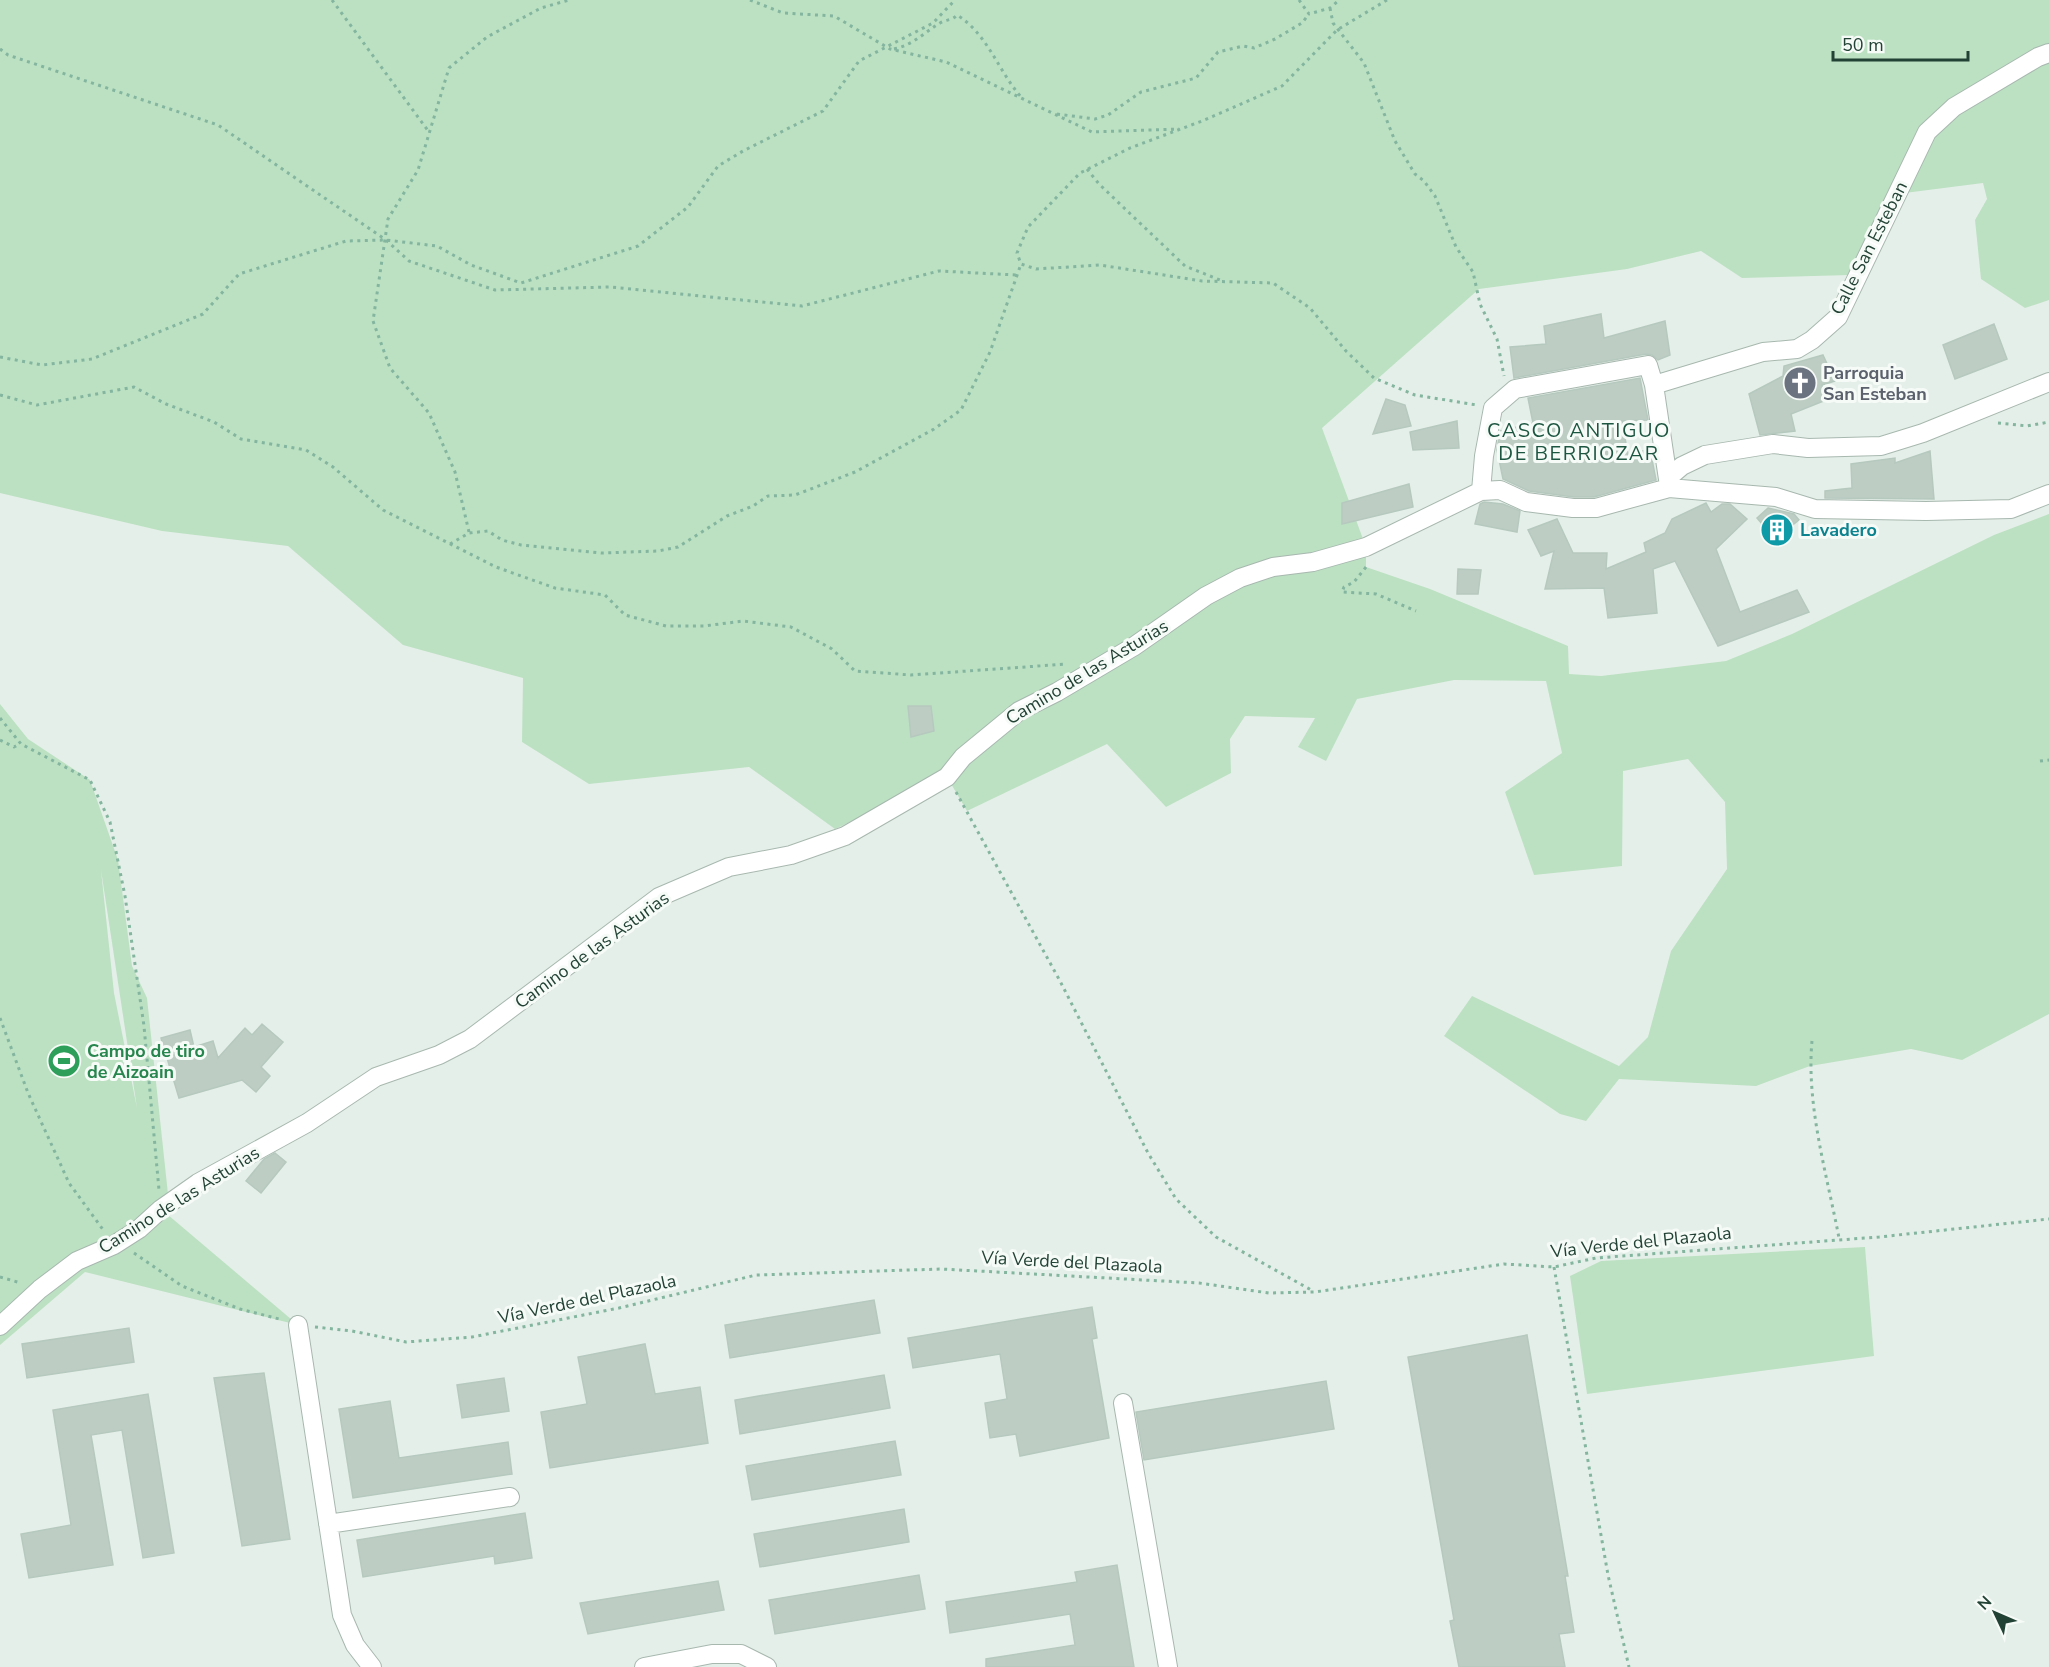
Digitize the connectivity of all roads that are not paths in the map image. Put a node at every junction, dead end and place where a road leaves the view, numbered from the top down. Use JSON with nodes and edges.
{"nodes":[{"id":1,"x":2049,"y":53,"type":"edge"},
{"id":2,"x":2049,"y":382,"type":"edge"},
{"id":3,"x":1654,"y":385,"type":"junction"},
{"id":4,"x":1669,"y":483,"type":"junction"},
{"id":5,"x":1481,"y":491,"type":"junction"},
{"id":6,"x":2049,"y":494,"type":"edge"},
{"id":7,"x":298,"y":1325,"type":"road end"},
{"id":8,"x":0,"y":1326,"type":"edge"},
{"id":9,"x":1123,"y":1403,"type":"dead end"},
{"id":10,"x":510,"y":1497,"type":"dead end"},
{"id":11,"x":328,"y":1524,"type":"junction"},
{"id":12,"x":372,"y":1667,"type":"edge"},
{"id":13,"x":645,"y":1667,"type":"edge"},
{"id":14,"x":767,"y":1667,"type":"edge"},
{"id":15,"x":1168,"y":1667,"type":"edge"}],
"edges":[{"from":1,"to":3,"type":"street","name":"Calle San Esteban"},
{"from":2,"to":4,"type":"street"},
{"from":3,"to":4,"type":"street"},
{"from":3,"to":5,"type":"street"},
{"from":4,"to":5,"type":"street"},
{"from":4,"to":6,"type":"street"},
{"from":5,"to":8,"type":"street","name":"Camino de las Asturias"},
{"from":7,"to":11,"type":"street"},
{"from":9,"to":15,"type":"street"},
{"from":10,"to":11,"type":"street"},
{"from":11,"to":12,"type":"street"},
{"from":13,"to":14,"type":"street"}]}
